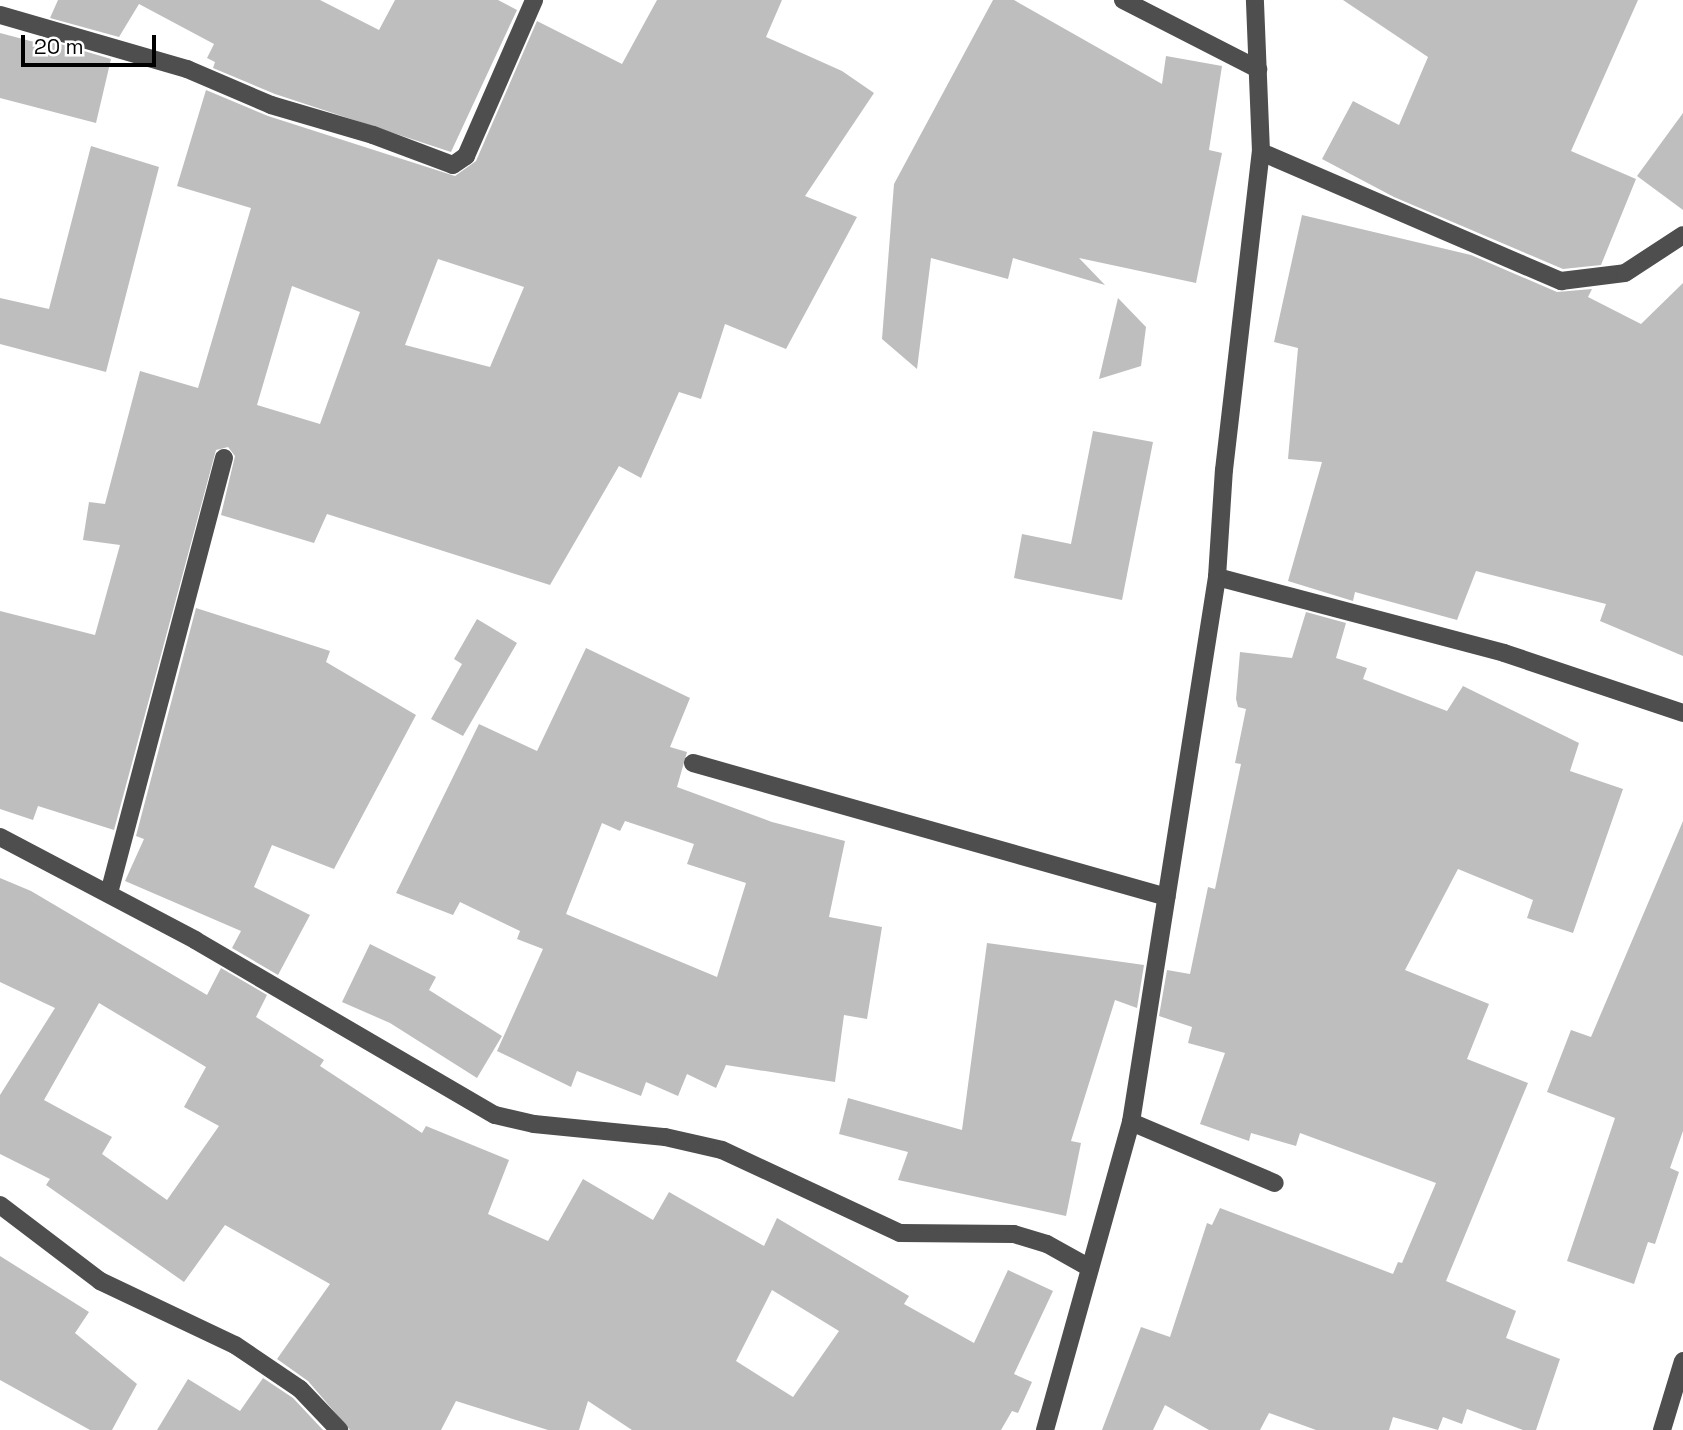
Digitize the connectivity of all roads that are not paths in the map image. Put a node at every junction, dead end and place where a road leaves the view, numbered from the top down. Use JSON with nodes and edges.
{"nodes":[{"id":1,"x":534,"y":0,"type":"edge"},
{"id":2,"x":1123,"y":0,"type":"edge"},
{"id":3,"x":1255,"y":0,"type":"edge"},
{"id":4,"x":0,"y":15,"type":"edge"},
{"id":5,"x":1258,"y":69,"type":"junction"},
{"id":6,"x":1261,"y":152,"type":"junction"},
{"id":7,"x":1683,"y":235,"type":"edge"},
{"id":8,"x":224,"y":458,"type":"dead end"},
{"id":9,"x":1217,"y":576,"type":"junction"},
{"id":10,"x":1683,"y":713,"type":"edge"},
{"id":11,"x":693,"y":763,"type":"dead end"},
{"id":12,"x":0,"y":837,"type":"edge"},
{"id":13,"x":109,"y":893,"type":"junction"},
{"id":14,"x":1166,"y":897,"type":"junction"},
{"id":15,"x":1131,"y":1122,"type":"junction"},
{"id":16,"x":1275,"y":1183,"type":"dead end"},
{"id":17,"x":0,"y":1205,"type":"edge"},
{"id":18,"x":1090,"y":1268,"type":"junction"},
{"id":19,"x":1683,"y":1361,"type":"edge"},
{"id":20,"x":339,"y":1430,"type":"edge"},
{"id":21,"x":1045,"y":1430,"type":"edge"},
{"id":22,"x":1662,"y":1430,"type":"edge"}],
"edges":[{"from":1,"to":4,"type":"street"},
{"from":2,"to":5,"type":"street"},
{"from":3,"to":5,"type":"street"},
{"from":5,"to":6,"type":"street"},
{"from":6,"to":7,"type":"street"},
{"from":6,"to":9,"type":"street"},
{"from":8,"to":13,"type":"street"},
{"from":9,"to":10,"type":"street"},
{"from":9,"to":14,"type":"street"},
{"from":11,"to":14,"type":"street"},
{"from":12,"to":13,"type":"street"},
{"from":13,"to":18,"type":"street"},
{"from":14,"to":15,"type":"street"},
{"from":15,"to":16,"type":"street"},
{"from":15,"to":18,"type":"street"},
{"from":17,"to":20,"type":"street"},
{"from":18,"to":21,"type":"street"},
{"from":19,"to":22,"type":"street"}]}
